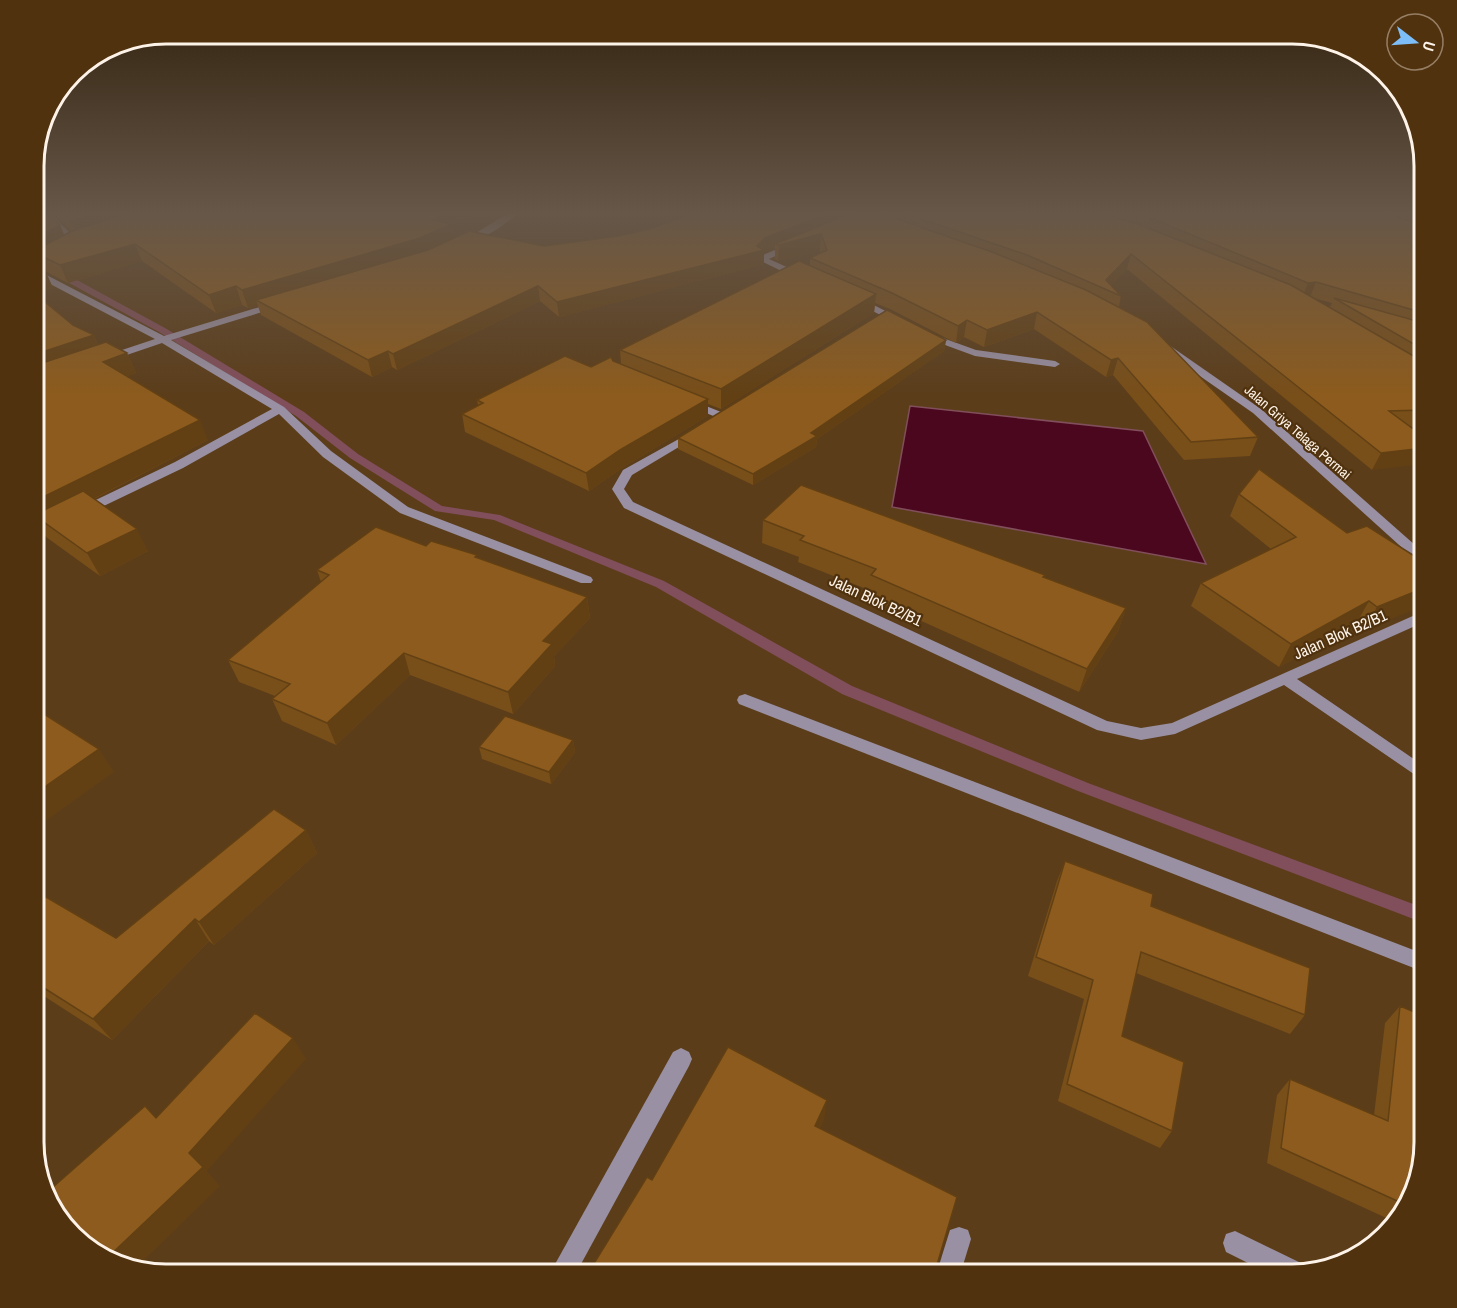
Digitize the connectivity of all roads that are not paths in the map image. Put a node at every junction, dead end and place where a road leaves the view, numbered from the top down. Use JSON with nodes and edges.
{"nodes":[{"id":1,"x":44,"y":273,"type":"edge"},
{"id":2,"x":793,"y":273,"type":"edge"},
{"id":3,"x":810,"y":281,"type":"edge"},
{"id":4,"x":850,"y":297,"type":"edge"},
{"id":5,"x":289,"y":302,"type":"edge"},
{"id":6,"x":886,"y":313,"type":"junction"},
{"id":7,"x":866,"y":325,"type":"edge"},
{"id":8,"x":165,"y":338,"type":"junction"},
{"id":9,"x":1156,"y":342,"type":"edge"},
{"id":10,"x":98,"y":362,"type":"edge"},
{"id":11,"x":1055,"y":364,"type":"dead end"},
{"id":12,"x":681,"y":399,"type":"edge"},
{"id":13,"x":280,"y":409,"type":"junction"},
{"id":14,"x":44,"y":532,"type":"edge"},
{"id":15,"x":1413,"y":551,"type":"edge"},
{"id":16,"x":586,"y":580,"type":"dead end"},
{"id":17,"x":1413,"y":621,"type":"edge"},
{"id":18,"x":1284,"y":678,"type":"junction"},
{"id":19,"x":745,"y":700,"type":"dead end"},
{"id":20,"x":1414,"y":768,"type":"edge"},
{"id":21,"x":1414,"y":959,"type":"edge"},
{"id":22,"x":681,"y":1059,"type":"dead end"},
{"id":23,"x":959,"y":1239,"type":"dead end"},
{"id":24,"x":1235,"y":1243,"type":"dead end"},
{"id":25,"x":567,"y":1264,"type":"edge"},
{"id":26,"x":951,"y":1264,"type":"edge"},
{"id":27,"x":1276,"y":1264,"type":"edge"}],
"edges":[{"from":1,"to":8,"type":"street"},
{"from":2,"to":3,"type":"street"},
{"from":4,"to":6,"type":"street"},
{"from":5,"to":8,"type":"street"},
{"from":6,"to":7,"type":"street"},
{"from":6,"to":11,"type":"street"},
{"from":8,"to":10,"type":"street"},
{"from":8,"to":13,"type":"street"},
{"from":9,"to":15,"type":"street","name":"Jalan Griya Telaga Permai"},
{"from":12,"to":18,"type":"street","name":"Jalan Blok B2/B1"},
{"from":13,"to":14,"type":"street"},
{"from":13,"to":16,"type":"street"},
{"from":17,"to":18,"type":"street","name":"Jalan Blok B2/B1"},
{"from":18,"to":20,"type":"street"},
{"from":19,"to":21,"type":"street"},
{"from":22,"to":25,"type":"street"},
{"from":23,"to":26,"type":"street"},
{"from":24,"to":27,"type":"street"}]}
